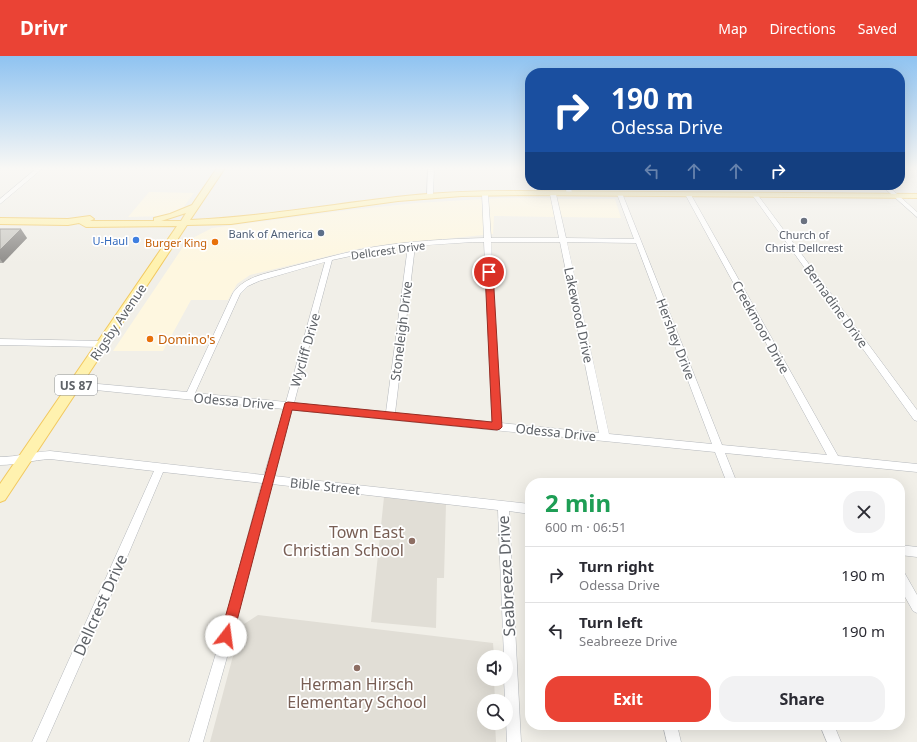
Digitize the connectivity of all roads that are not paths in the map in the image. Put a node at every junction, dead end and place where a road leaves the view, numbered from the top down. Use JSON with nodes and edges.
{"nodes":[{"id":1,"x":198,"y":200,"type":"edge"},
{"id":2,"x":395,"y":200,"type":"edge"},
{"id":3,"x":485,"y":200,"type":"edge"},
{"id":4,"x":554,"y":200,"type":"edge"},
{"id":5,"x":622,"y":200,"type":"edge"},
{"id":6,"x":691,"y":200,"type":"edge"},
{"id":7,"x":759,"y":200,"type":"edge"},
{"id":8,"x":901,"y":200,"type":"edge"},
{"id":9,"x":194,"y":206,"type":"junction"},
{"id":10,"x":917,"y":215,"type":"edge"},
{"id":11,"x":157,"y":220,"type":"junction"},
{"id":12,"x":0,"y":221,"type":"edge"},
{"id":13,"x":82,"y":222,"type":"junction"},
{"id":14,"x":211,"y":222,"type":"junction"},
{"id":15,"x":227,"y":222,"type":"junction"},
{"id":16,"x":140,"y":223,"type":"junction"},
{"id":17,"x":183,"y":223,"type":"junction"},
{"id":18,"x":166,"y":240,"type":"junction"},
{"id":19,"x":488,"y":240,"type":"junction"},
{"id":20,"x":563,"y":240,"type":"junction"},
{"id":21,"x":638,"y":241,"type":"junction"},
{"id":22,"x":412,"y":245,"type":"junction"},
{"id":23,"x":329,"y":260,"type":"junction"},
{"id":24,"x":0,"y":342,"type":"edge"},
{"id":25,"x":103,"y":344,"type":"junction"},
{"id":26,"x":76,"y":385,"type":"junction"},
{"id":27,"x":189,"y":397,"type":"junction"},
{"id":28,"x":288,"y":406,"type":"junction"},
{"id":29,"x":390,"y":416,"type":"junction"},
{"id":30,"x":917,"y":417,"type":"edge"},
{"id":31,"x":497,"y":427,"type":"junction"},
{"id":32,"x":605,"y":437,"type":"junction"},
{"id":33,"x":718,"y":449,"type":"junction"},
{"id":34,"x":25,"y":459,"type":"junction"},
{"id":35,"x":835,"y":460,"type":"junction"},
{"id":36,"x":0,"y":461,"type":"edge"},
{"id":37,"x":160,"y":468,"type":"junction"},
{"id":38,"x":917,"y":468,"type":"edge"},
{"id":39,"x":730,"y":478,"type":"edge"},
{"id":40,"x":268,"y":480,"type":"junction"},
{"id":41,"x":0,"y":496,"type":"edge"},
{"id":42,"x":503,"y":506,"type":"junction"},
{"id":43,"x":525,"y":508,"type":"edge"},
{"id":44,"x":905,"y":551,"type":"edge"},
{"id":45,"x":917,"y":552,"type":"edge"},
{"id":46,"x":905,"y":585,"type":"edge"},
{"id":47,"x":917,"y":607,"type":"edge"},
{"id":48,"x":671,"y":730,"type":"edge"},
{"id":49,"x":829,"y":730,"type":"edge"},
{"id":50,"x":39,"y":742,"type":"edge"},
{"id":51,"x":196,"y":742,"type":"edge"},
{"id":52,"x":514,"y":742,"type":"edge"},
{"id":53,"x":674,"y":742,"type":"edge"},
{"id":54,"x":834,"y":742,"type":"edge"}],
"edges":[{"from":1,"to":9,"type":"main road","name":"Rigsby Avenue","number":"US 87"},
{"from":2,"to":15,"type":"main road"},
{"from":3,"to":19,"type":"street"},
{"from":4,"to":20,"type":"street","name":"Lakewood Drive"},
{"from":5,"to":21,"type":"street","name":"Hershey Drive"},
{"from":6,"to":35,"type":"street","name":"Creekmoor Drive"},
{"from":7,"to":30,"type":"street","name":"Bernadine Drive"},
{"from":8,"to":10,"type":"street"},
{"from":9,"to":11,"type":"main road"},
{"from":9,"to":14,"type":"main road"},
{"from":9,"to":17,"type":"main road","name":"Rigsby Avenue","number":"US 87"},
{"from":11,"to":16,"type":"main road"},
{"from":11,"to":17,"type":"main road"},
{"from":12,"to":13,"type":"main road"},
{"from":13,"to":16,"type":"main road"},
{"from":13,"to":16,"type":"main road"},
{"from":14,"to":15,"type":"main road"},
{"from":14,"to":17,"type":"main road"},
{"from":15,"to":18,"type":"main road"},
{"from":16,"to":17,"type":"main road"},
{"from":16,"to":18,"type":"main road"},
{"from":17,"to":18,"type":"main road","name":"Rigsby Avenue","number":"US 87"},
{"from":18,"to":25,"type":"main road","name":"Rigsby Avenue","number":"US 87"},
{"from":19,"to":20,"type":"street","name":"Dellcrest Drive"},
{"from":19,"to":22,"type":"street","name":"Dellcrest Drive"},
{"from":19,"to":31,"type":"street"},
{"from":20,"to":21,"type":"street","name":"Dellcrest Drive"},
{"from":20,"to":32,"type":"street","name":"Lakewood Drive"},
{"from":21,"to":33,"type":"street","name":"Hershey Drive"},
{"from":22,"to":23,"type":"street","name":"Dellcrest Drive"},
{"from":22,"to":29,"type":"street","name":"Stoneleigh Drive"},
{"from":23,"to":27,"type":"street","name":"Dellcrest Drive"},
{"from":23,"to":28,"type":"street","name":"Wycliff Drive"},
{"from":24,"to":25,"type":"street"},
{"from":25,"to":26,"type":"main road","name":"Rigsby Avenue","number":"US 87"},
{"from":26,"to":27,"type":"street","name":"Odessa Drive"},
{"from":26,"to":34,"type":"main road","name":"Rigsby Avenue","number":"US 87"},
{"from":27,"to":28,"type":"street","name":"Odessa Drive"},
{"from":28,"to":29,"type":"street","name":"Odessa Drive"},
{"from":28,"to":40,"type":"street","name":"Wycliff Drive"},
{"from":29,"to":31,"type":"street","name":"Odessa Drive"},
{"from":31,"to":32,"type":"street","name":"Odessa Drive"},
{"from":32,"to":33,"type":"street","name":"Odessa Drive"},
{"from":33,"to":35,"type":"street","name":"Odessa Drive"},
{"from":33,"to":39,"type":"street","name":"Hershey Drive"},
{"from":34,"to":36,"type":"street","name":"Bible Street"},
{"from":34,"to":37,"type":"street","name":"Bible Street"},
{"from":34,"to":41,"type":"main road","name":"Rigsby Avenue","number":"US 87"},
{"from":35,"to":38,"type":"street","name":"Odessa Drive"},
{"from":37,"to":40,"type":"street","name":"Bible Street"},
{"from":37,"to":50,"type":"street","name":"Dellcrest Drive"},
{"from":40,"to":42,"type":"street","name":"Bible Street"},
{"from":40,"to":51,"type":"street","name":"Wycliff Drive"},
{"from":42,"to":43,"type":"street","name":"Bible Street"},
{"from":42,"to":52,"type":"street","name":"Seabreeze Drive"},
{"from":44,"to":45,"type":"street"},
{"from":46,"to":47,"type":"street"},
{"from":48,"to":53,"type":"street"},
{"from":49,"to":54,"type":"street"}]}
